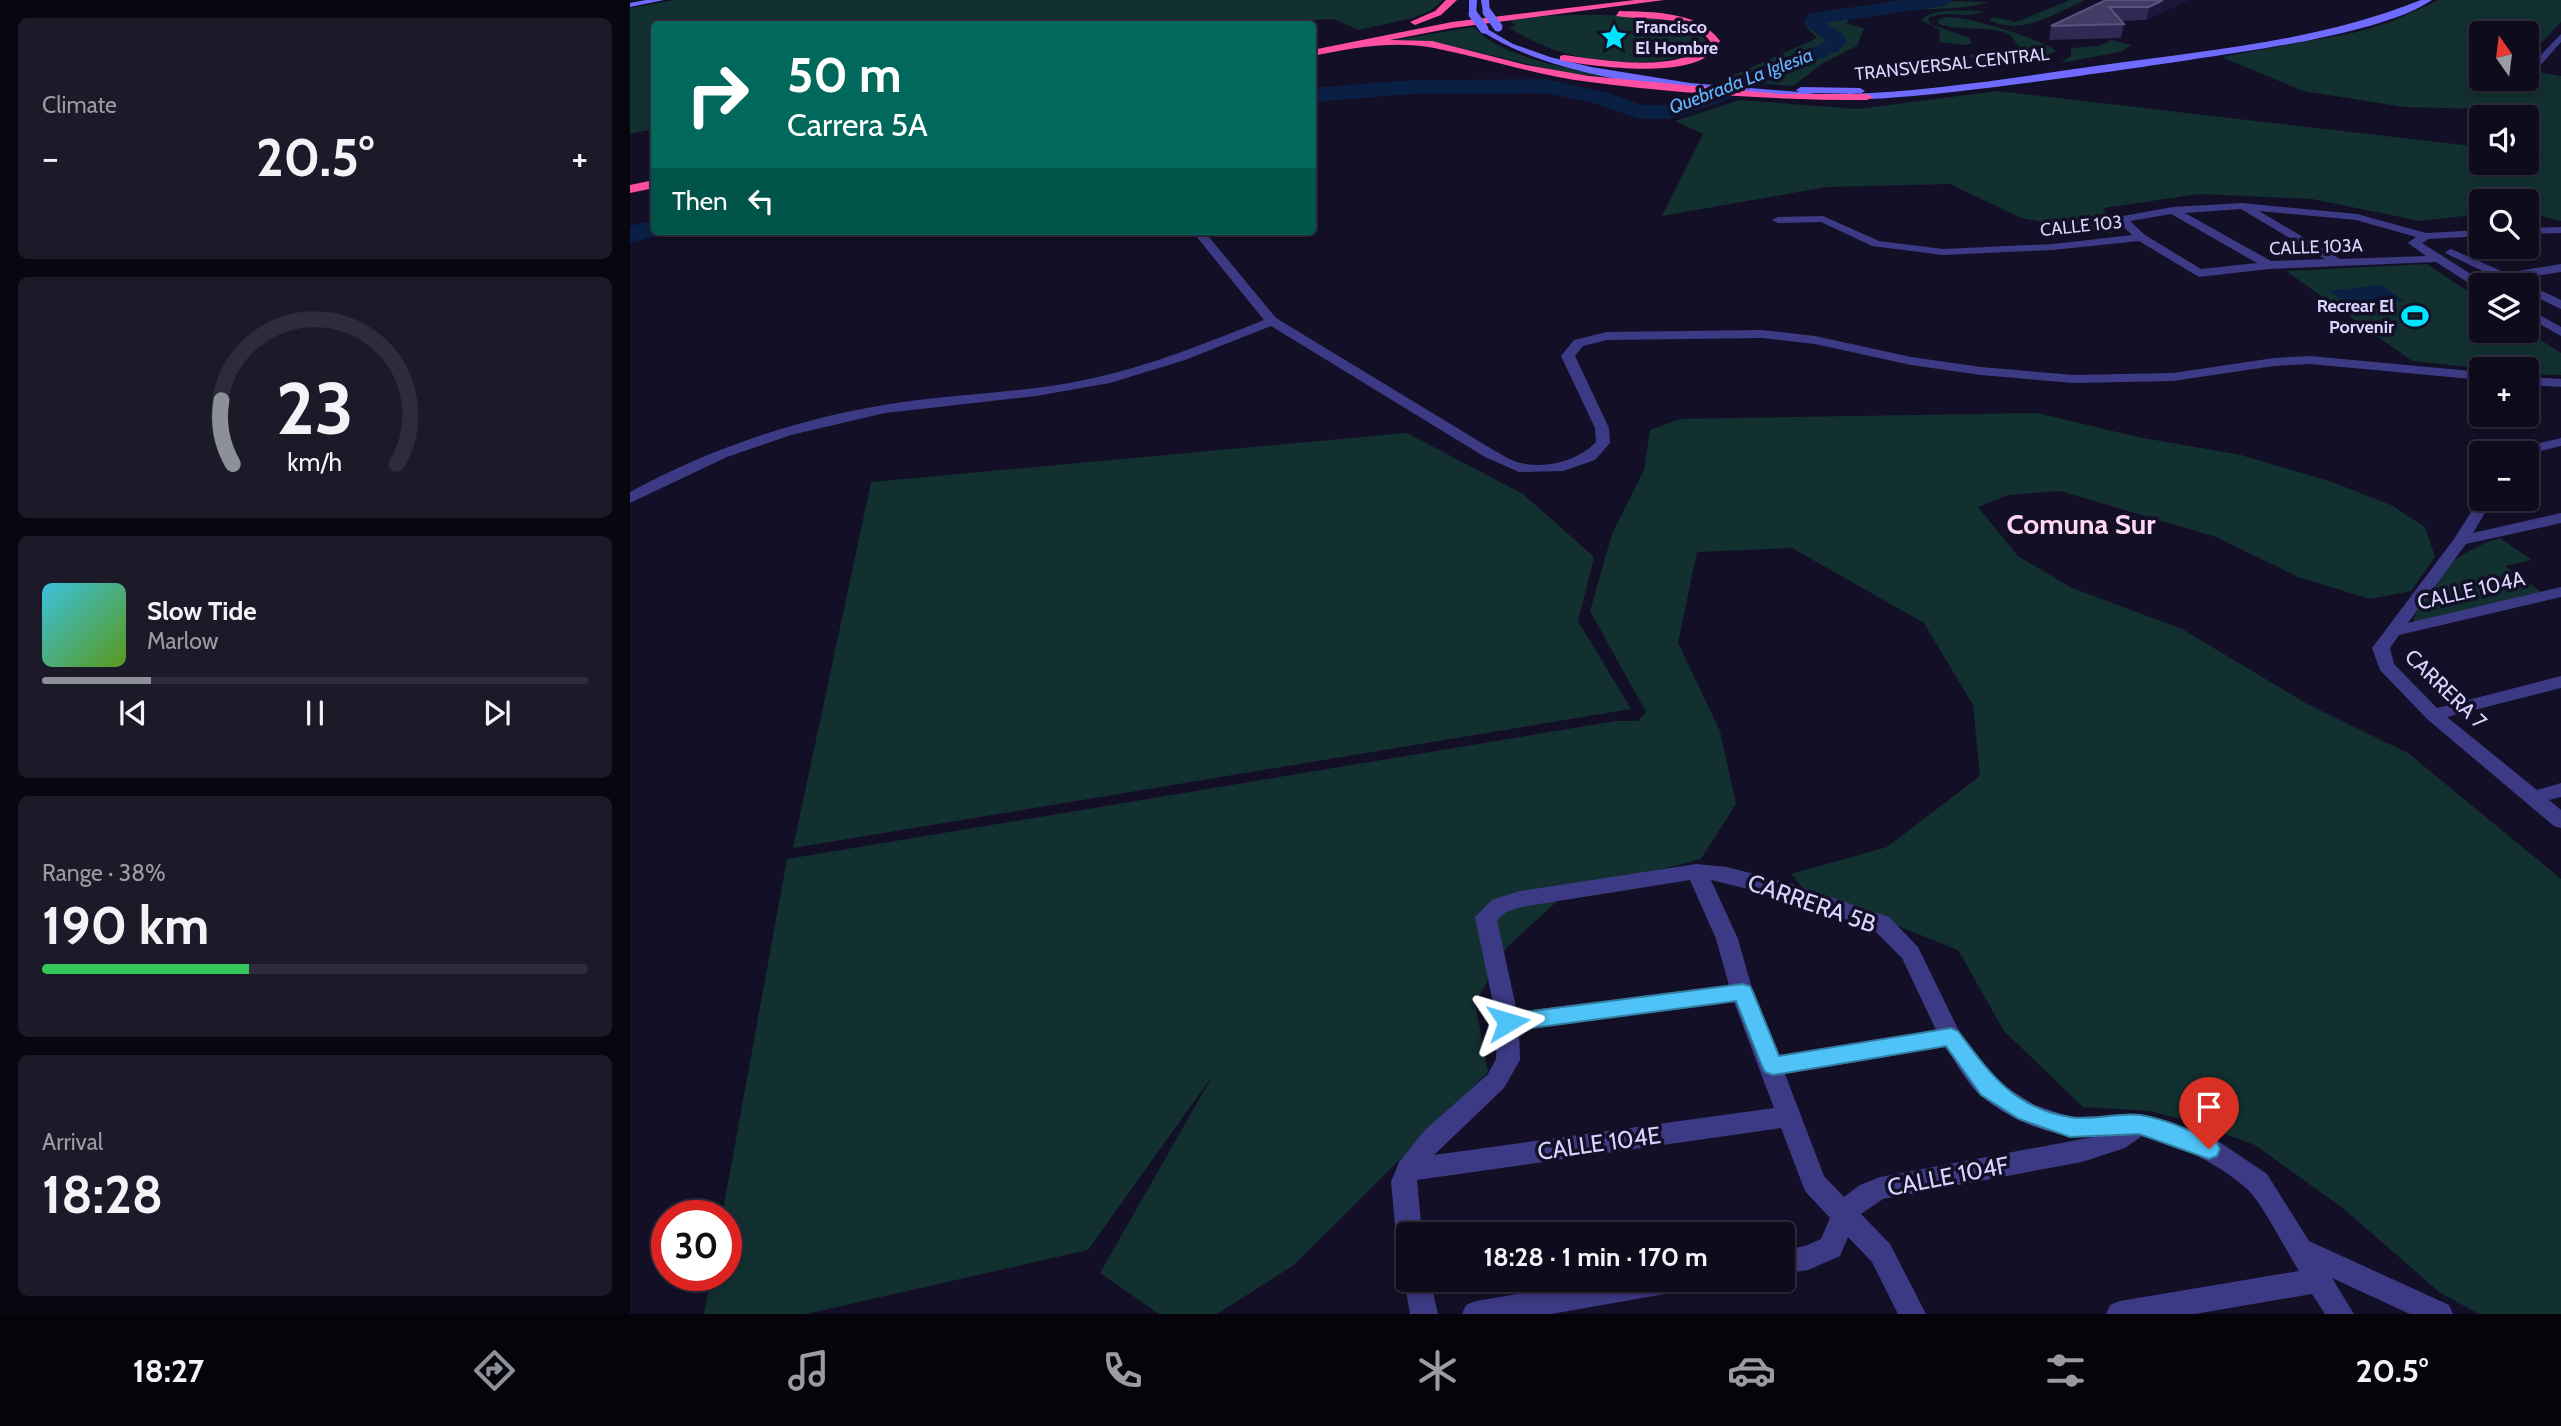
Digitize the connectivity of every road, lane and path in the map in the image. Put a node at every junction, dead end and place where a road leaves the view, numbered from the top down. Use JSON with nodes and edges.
{"nodes":[{"id":1,"x":660,"y":0,"type":"edge"},
{"id":2,"x":1452,"y":0,"type":"edge"},
{"id":3,"x":1472,"y":0,"type":"edge"},
{"id":4,"x":1485,"y":0,"type":"edge"},
{"id":5,"x":1619,"y":0,"type":"edge"},
{"id":6,"x":1627,"y":0,"type":"edge"},
{"id":7,"x":1659,"y":0,"type":"edge"},
{"id":8,"x":2400,"y":0,"type":"edge"},
{"id":9,"x":2428,"y":0,"type":"edge"},
{"id":10,"x":1602,"y":3,"type":"junction"},
{"id":11,"x":630,"y":5,"type":"edge"},
{"id":12,"x":1557,"y":12,"type":"junction"},
{"id":13,"x":2561,"y":37,"type":"edge"},
{"id":14,"x":1362,"y":40,"type":"junction"},
{"id":15,"x":1316,"y":46,"type":"edge"},
{"id":16,"x":1316,"y":52,"type":"edge"},
{"id":17,"x":2546,"y":54,"type":"junction"},
{"id":18,"x":2561,"y":56,"type":"edge"},
{"id":19,"x":1564,"y":58,"type":"junction"},
{"id":20,"x":2539,"y":62,"type":"edge"},
{"id":21,"x":1712,"y":86,"type":"junction"},
{"id":22,"x":1755,"y":90,"type":"junction"},
{"id":23,"x":1867,"y":97,"type":"joint"},
{"id":24,"x":651,"y":185,"type":"edge"},
{"id":25,"x":630,"y":189,"type":"edge"},
{"id":26,"x":651,"y":193,"type":"edge"},
{"id":27,"x":630,"y":197,"type":"edge"},
{"id":28,"x":2242,"y":205,"type":"junction"},
{"id":29,"x":2173,"y":211,"type":"junction"},
{"id":30,"x":1778,"y":220,"type":"dead end"},
{"id":31,"x":2561,"y":230,"type":"edge"},
{"id":32,"x":2539,"y":231,"type":"edge"},
{"id":33,"x":2469,"y":234,"type":"edge"},
{"id":34,"x":1201,"y":235,"type":"edge"},
{"id":35,"x":2426,"y":236,"type":"junction"},
{"id":36,"x":2141,"y":237,"type":"junction"},
{"id":37,"x":2452,"y":251,"type":"dead end"},
{"id":38,"x":2434,"y":259,"type":"junction"},
{"id":39,"x":2269,"y":265,"type":"junction"},
{"id":40,"x":2342,"y":265,"type":"junction"},
{"id":41,"x":2561,"y":268,"type":"edge"},
{"id":42,"x":2497,"y":273,"type":"edge"},
{"id":43,"x":2530,"y":273,"type":"edge"},
{"id":44,"x":2469,"y":279,"type":"edge"},
{"id":45,"x":2539,"y":294,"type":"edge"},
{"id":46,"x":2561,"y":304,"type":"edge"},
{"id":47,"x":2539,"y":319,"type":"edge"},
{"id":48,"x":1272,"y":321,"type":"junction"},
{"id":49,"x":2561,"y":332,"type":"edge"},
{"id":50,"x":2469,"y":375,"type":"edge"},
{"id":51,"x":2539,"y":382,"type":"edge"},
{"id":52,"x":2558,"y":384,"type":"edge"},
{"id":53,"x":2561,"y":442,"type":"edge"},
{"id":54,"x":2539,"y":447,"type":"edge"},
{"id":55,"x":630,"y":498,"type":"edge"},
{"id":56,"x":2478,"y":511,"type":"edge"},
{"id":57,"x":2561,"y":518,"type":"edge"},
{"id":58,"x":2461,"y":540,"type":"junction"},
{"id":59,"x":2561,"y":592,"type":"edge"},
{"id":60,"x":2391,"y":632,"type":"junction"},
{"id":61,"x":2561,"y":682,"type":"edge"},
{"id":62,"x":2434,"y":715,"type":"junction"},
{"id":63,"x":2561,"y":790,"type":"edge"},
{"id":64,"x":2533,"y":798,"type":"junction"},
{"id":65,"x":2561,"y":821,"type":"edge"},
{"id":66,"x":1696,"y":871,"type":"junction"},
{"id":67,"x":1742,"y":992,"type":"junction"},
{"id":68,"x":1508,"y":1022,"type":"junction"},
{"id":69,"x":1951,"y":1037,"type":"junction"},
{"id":70,"x":1773,"y":1066,"type":"junction"},
{"id":71,"x":1791,"y":1116,"type":"junction"},
{"id":72,"x":2139,"y":1125,"type":"junction"},
{"id":73,"x":1408,"y":1170,"type":"junction"},
{"id":74,"x":1843,"y":1216,"type":"junction"},
{"id":75,"x":1408,"y":1222,"type":"edge"},
{"id":76,"x":2299,"y":1249,"type":"junction"},
{"id":77,"x":1795,"y":1260,"type":"edge"},
{"id":78,"x":2319,"y":1280,"type":"junction"},
{"id":79,"x":1420,"y":1292,"type":"edge"},
{"id":80,"x":1605,"y":1292,"type":"edge"},
{"id":81,"x":1424,"y":1314,"type":"edge"},
{"id":82,"x":1476,"y":1314,"type":"edge"},
{"id":83,"x":1912,"y":1314,"type":"edge"},
{"id":84,"x":2120,"y":1314,"type":"edge"},
{"id":85,"x":2340,"y":1314,"type":"edge"},
{"id":86,"x":2439,"y":1314,"type":"edge"}],
"edges":[{"from":1,"to":11,"type":"main road"},
{"from":2,"to":14,"type":"highway"},
{"from":3,"to":21,"type":"main road","bridge":true},
{"from":4,"to":19,"type":"main road","bridge":true},
{"from":5,"to":10,"type":"highway"},
{"from":6,"to":10,"type":"highway"},
{"from":7,"to":12,"type":"highway"},
{"from":8,"to":22,"type":"main road","name":"TRANSVERSAL CENTRAL"},
{"from":9,"to":23,"type":"main road","name":"TRANSVERSAL CENTRAL"},
{"from":10,"to":14,"type":"highway"},
{"from":12,"to":14,"type":"highway"},
{"from":12,"to":19,"type":"highway"},
{"from":13,"to":17,"type":"street"},
{"from":14,"to":15,"type":"highway"},
{"from":14,"to":16,"type":"highway"},
{"from":14,"to":21,"type":"highway"},
{"from":17,"to":18,"type":"street"},
{"from":17,"to":20,"type":"street"},
{"from":19,"to":21,"type":"main road"},
{"from":21,"to":22,"type":"highway"},
{"from":22,"to":23,"type":"highway"},
{"from":24,"to":25,"type":"highway"},
{"from":26,"to":27,"type":"highway"},
{"from":28,"to":29,"type":"street","name":"CALLE 103"},
{"from":28,"to":35,"type":"street","name":"CALLE 103"},
{"from":28,"to":40,"type":"street"},
{"from":29,"to":36,"type":"street","name":"CALLE 103"},
{"from":29,"to":39,"type":"street"},
{"from":30,"to":36,"type":"street","name":"CALLE 103"},
{"from":31,"to":32,"type":"street"},
{"from":33,"to":35,"type":"street"},
{"from":34,"to":48,"type":"street"},
{"from":35,"to":38,"type":"street"},
{"from":36,"to":39,"type":"street","name":"CALLE 103A"},
{"from":37,"to":42,"type":"street"},
{"from":38,"to":40,"type":"street","name":"CALLE 103A"},
{"from":38,"to":44,"type":"street"},
{"from":39,"to":40,"type":"street","name":"CALLE 103A"},
{"from":41,"to":43,"type":"street"},
{"from":45,"to":46,"type":"street"},
{"from":47,"to":49,"type":"street"},
{"from":48,"to":50,"type":"street"},
{"from":48,"to":55,"type":"street"},
{"from":51,"to":52,"type":"street"},
{"from":53,"to":54,"type":"street"},
{"from":56,"to":58,"type":"street","name":"CARRERA 7"},
{"from":57,"to":58,"type":"street"},
{"from":58,"to":60,"type":"street","name":"CARRERA 7"},
{"from":59,"to":60,"type":"street","name":"CALLE 104A"},
{"from":60,"to":62,"type":"street","name":"CARRERA 7"},
{"from":61,"to":62,"type":"street"},
{"from":62,"to":64,"type":"street","name":"CARRERA 7"},
{"from":63,"to":64,"type":"street"},
{"from":64,"to":65,"type":"street","name":"CARRERA 7"},
{"from":66,"to":67,"type":"street"},
{"from":66,"to":68,"type":"street","name":"CARRERA 5B"},
{"from":66,"to":69,"type":"street","name":"CARRERA 5B"},
{"from":67,"to":68,"type":"street"},
{"from":67,"to":70,"type":"street"},
{"from":68,"to":73,"type":"street"},
{"from":69,"to":70,"type":"street"},
{"from":69,"to":72,"type":"street","name":"CARRERA 5B"},
{"from":70,"to":71,"type":"street"},
{"from":71,"to":73,"type":"street","name":"CALLE 104E"},
{"from":71,"to":74,"type":"street"},
{"from":72,"to":74,"type":"street","name":"CALLE 104F"},
{"from":72,"to":76,"type":"street","name":"CARRERA 5B"},
{"from":73,"to":75,"type":"street"},
{"from":74,"to":77,"type":"street","name":"CALLE 104F"},
{"from":74,"to":83,"type":"street"},
{"from":76,"to":78,"type":"street","name":"CARRERA 5B"},
{"from":76,"to":86,"type":"street"},
{"from":78,"to":84,"type":"street"},
{"from":78,"to":85,"type":"street","name":"CARRERA 5B"},
{"from":79,"to":81,"type":"street"},
{"from":80,"to":82,"type":"street"}]}
